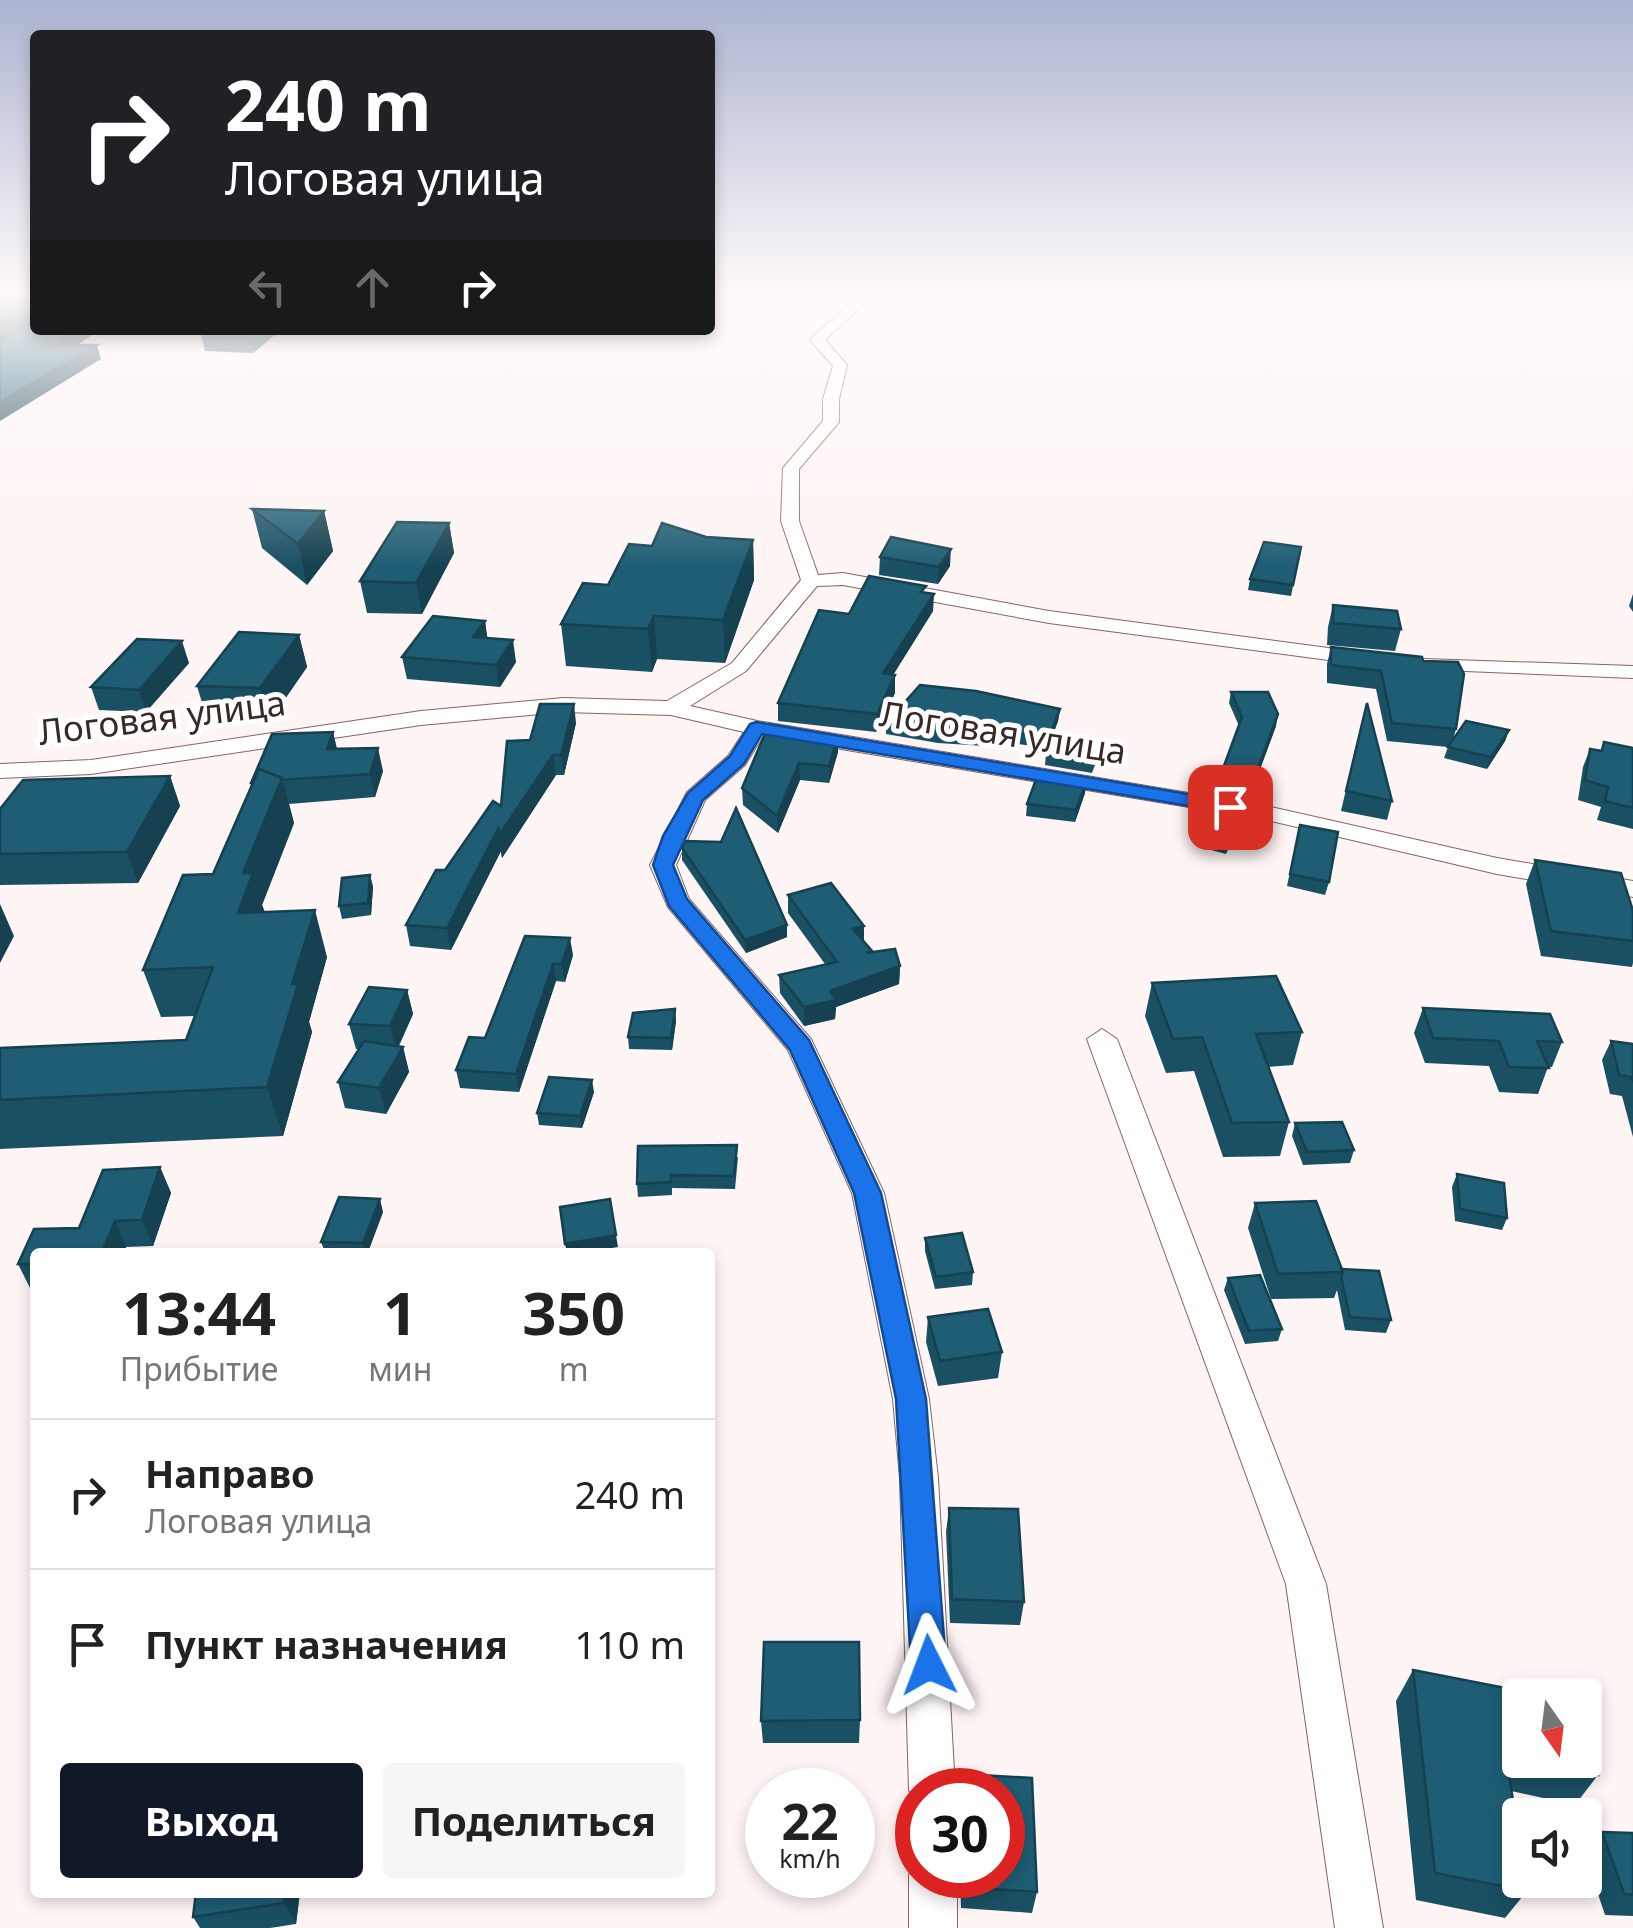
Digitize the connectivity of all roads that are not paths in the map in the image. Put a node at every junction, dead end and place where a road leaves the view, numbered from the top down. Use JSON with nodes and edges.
{"nodes":[{"id":1,"x":834,"y":387,"type":"edge"},
{"id":2,"x":810,"y":581,"type":"junction"},
{"id":3,"x":1633,"y":672,"type":"edge"},
{"id":4,"x":671,"y":708,"type":"junction"},
{"id":5,"x":756,"y":728,"type":"junction"},
{"id":6,"x":0,"y":771,"type":"edge"},
{"id":7,"x":1633,"y":889,"type":"edge"},
{"id":8,"x":1102,"y":1039,"type":"dead end"},
{"id":9,"x":931,"y":1768,"type":"edge"},
{"id":10,"x":932,"y":1898,"type":"edge"},
{"id":11,"x":933,"y":1928,"type":"edge"},
{"id":12,"x":1359,"y":1928,"type":"edge"}],
"edges":[{"from":1,"to":2,"type":"street"},
{"from":2,"to":3,"type":"street"},
{"from":2,"to":4,"type":"street"},
{"from":4,"to":5,"type":"street","name":"Логовая улица"},
{"from":4,"to":6,"type":"street","name":"Логовая улица"},
{"from":5,"to":7,"type":"street","name":"Логовая улица"},
{"from":5,"to":9,"type":"street"},
{"from":8,"to":12,"type":"street"},
{"from":10,"to":11,"type":"street"}]}
